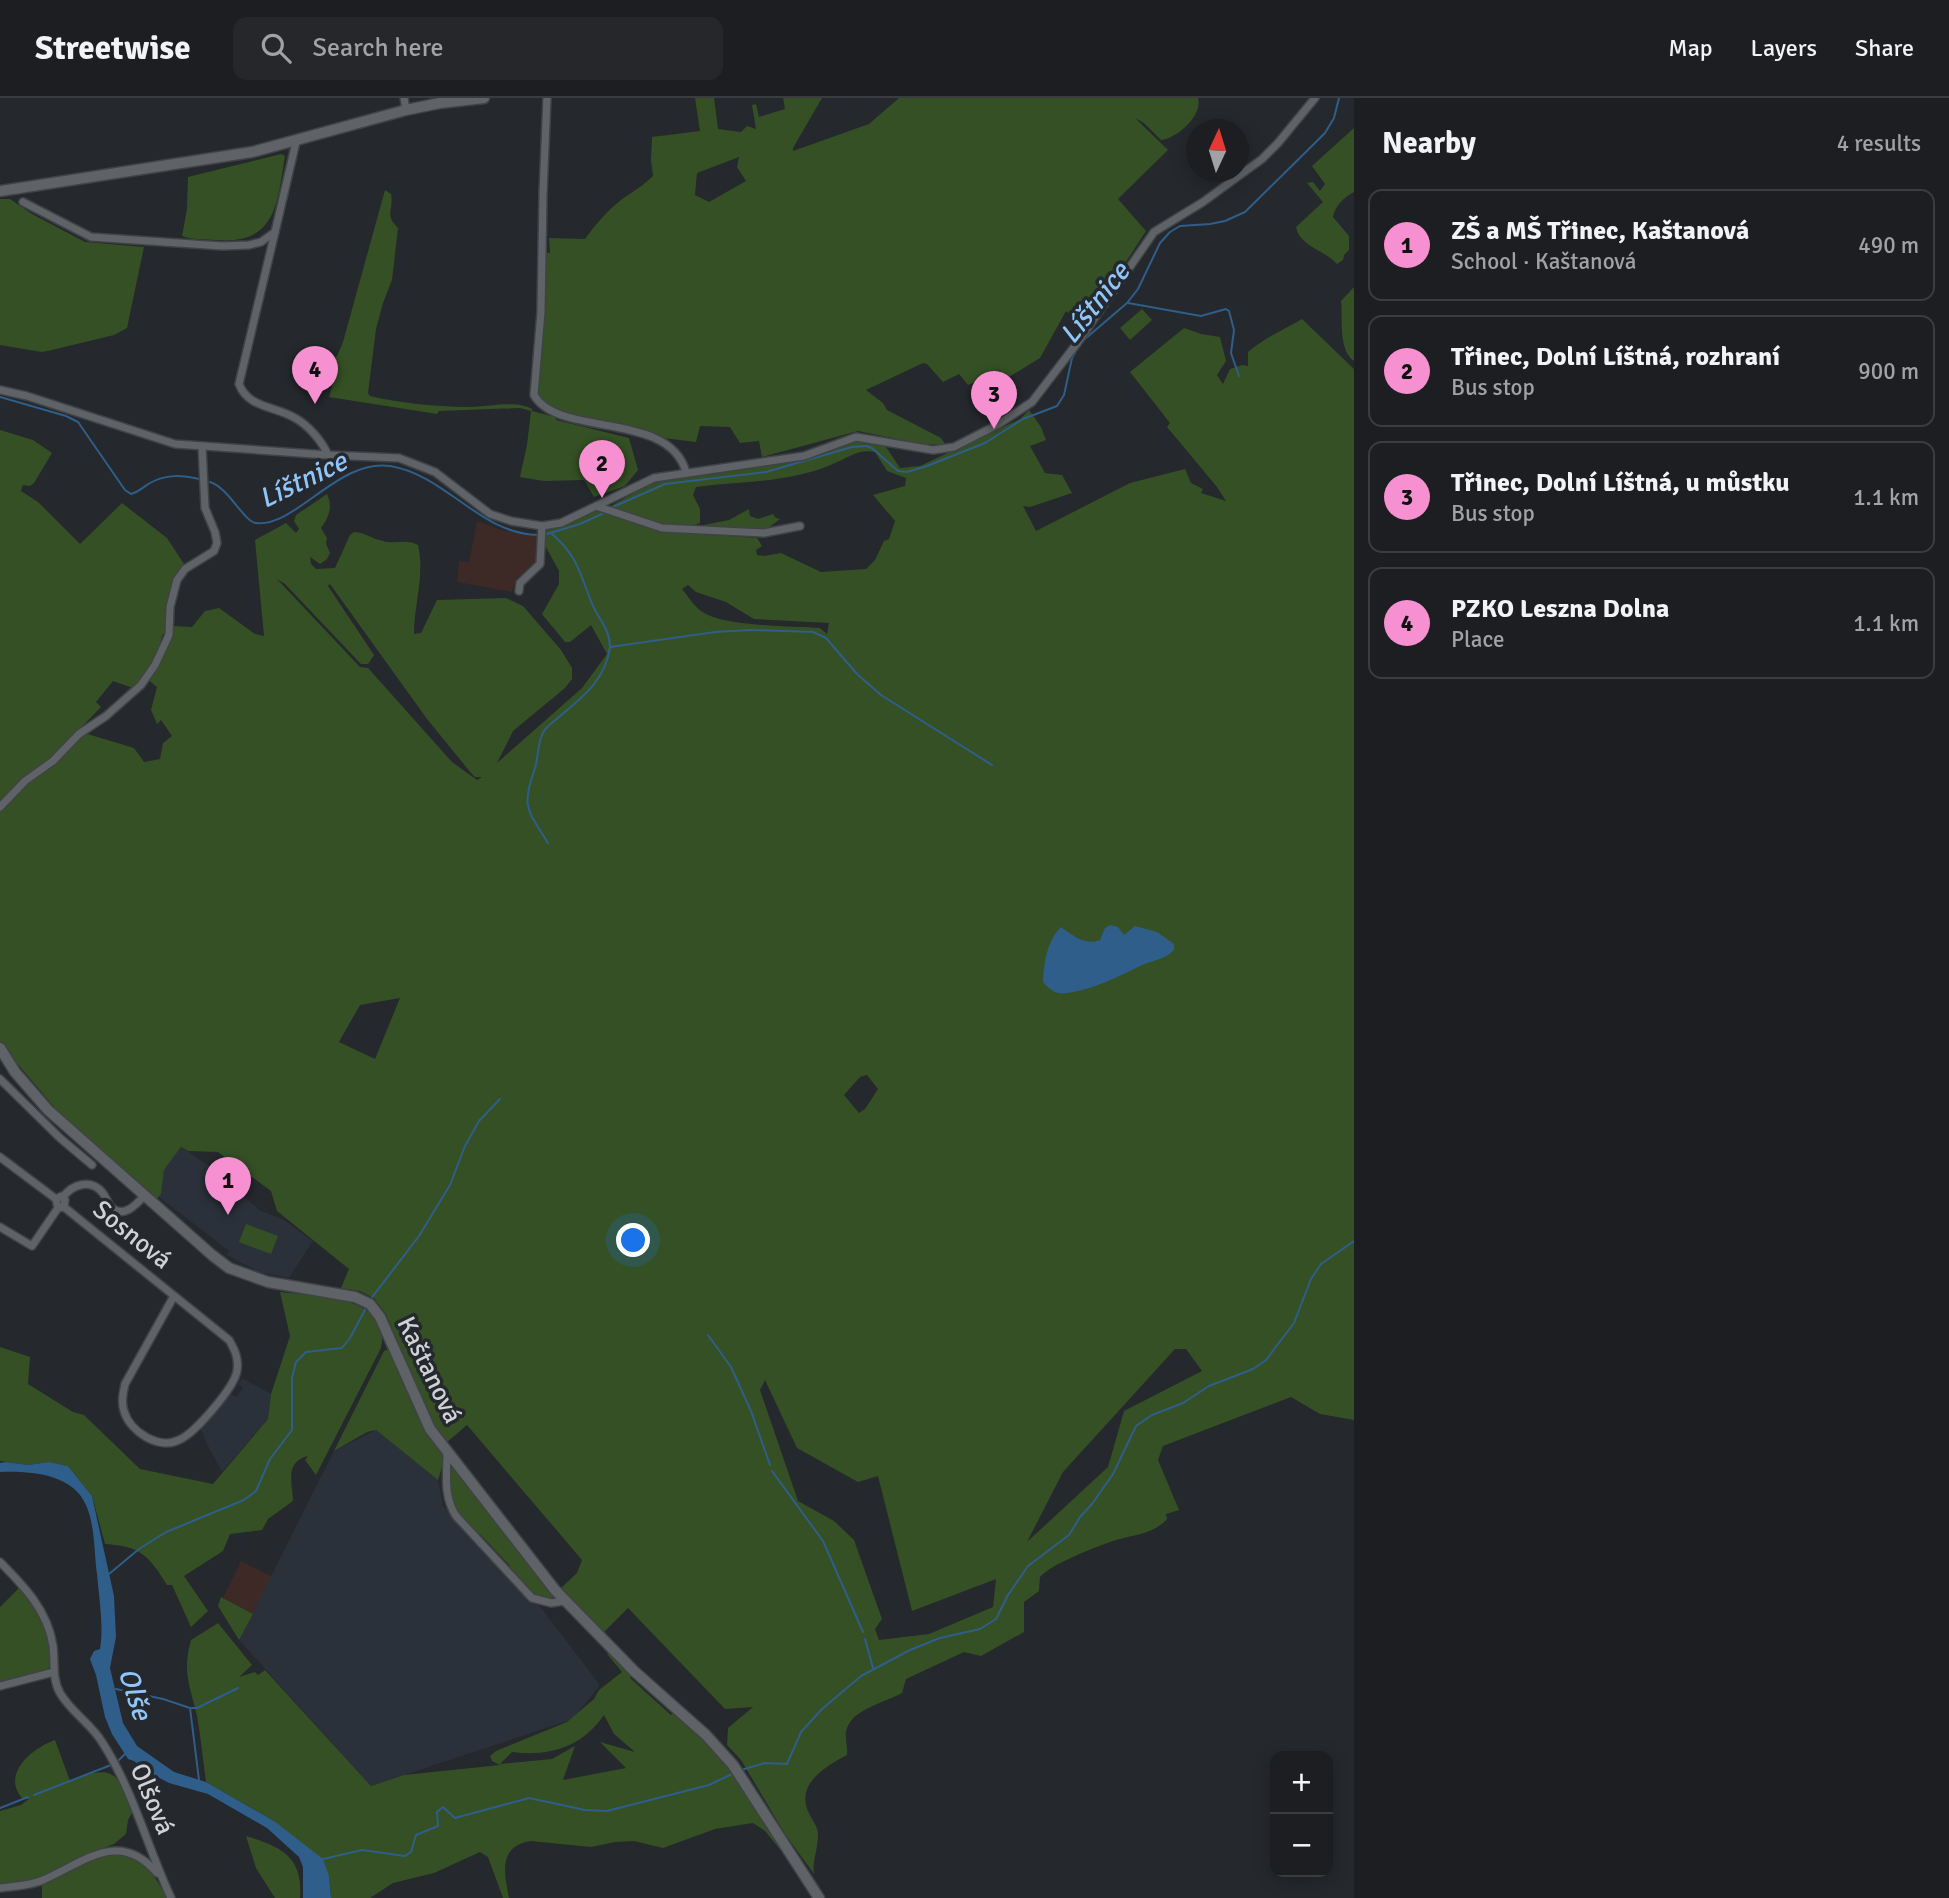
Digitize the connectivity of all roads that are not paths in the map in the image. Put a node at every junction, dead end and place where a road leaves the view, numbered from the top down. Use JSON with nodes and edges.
{"nodes":[{"id":1,"x":404,"y":98,"type":"edge"},
{"id":2,"x":484,"y":98,"type":"edge"},
{"id":3,"x":547,"y":98,"type":"edge"},
{"id":4,"x":1315,"y":98,"type":"edge"},
{"id":5,"x":406,"y":110,"type":"junction"},
{"id":6,"x":296,"y":142,"type":"junction"},
{"id":7,"x":0,"y":190,"type":"edge"},
{"id":8,"x":23,"y":202,"type":"dead end"},
{"id":9,"x":275,"y":232,"type":"junction"},
{"id":10,"x":0,"y":390,"type":"edge"},
{"id":11,"x":202,"y":446,"type":"junction"},
{"id":12,"x":328,"y":455,"type":"junction"},
{"id":13,"x":686,"y":472,"type":"junction"},
{"id":14,"x":598,"y":507,"type":"junction"},
{"id":15,"x":542,"y":526,"type":"junction"},
{"id":16,"x":800,"y":526,"type":"dead end"},
{"id":17,"x":519,"y":591,"type":"dead end"},
{"id":18,"x":0,"y":807,"type":"edge"},
{"id":19,"x":0,"y":1048,"type":"edge"},
{"id":20,"x":0,"y":1079,"type":"edge"},
{"id":21,"x":0,"y":1157,"type":"edge"},
{"id":22,"x":92,"y":1165,"type":"dead end"},
{"id":23,"x":144,"y":1196,"type":"junction"},
{"id":24,"x":60,"y":1198,"type":"junction"},
{"id":25,"x":61,"y":1208,"type":"junction"},
{"id":26,"x":0,"y":1227,"type":"edge"},
{"id":27,"x":174,"y":1296,"type":"junction"},
{"id":28,"x":447,"y":1452,"type":"junction"},
{"id":29,"x":0,"y":1562,"type":"edge"},
{"id":30,"x":565,"y":1601,"type":"junction"},
{"id":31,"x":54,"y":1672,"type":"junction"},
{"id":32,"x":0,"y":1686,"type":"edge"},
{"id":33,"x":162,"y":1878,"type":"junction"},
{"id":34,"x":0,"y":1888,"type":"edge"},
{"id":35,"x":171,"y":1898,"type":"edge"},
{"id":36,"x":819,"y":1898,"type":"edge"}],
"edges":[{"from":1,"to":5,"type":"street"},
{"from":2,"to":5,"type":"street"},
{"from":3,"to":13,"type":"street"},
{"from":4,"to":13,"type":"street"},
{"from":5,"to":6,"type":"street"},
{"from":6,"to":7,"type":"street"},
{"from":6,"to":9,"type":"street"},
{"from":8,"to":9,"type":"street"},
{"from":9,"to":12,"type":"street"},
{"from":10,"to":11,"type":"street"},
{"from":11,"to":12,"type":"street"},
{"from":11,"to":18,"type":"street"},
{"from":12,"to":15,"type":"street"},
{"from":13,"to":14,"type":"street"},
{"from":14,"to":15,"type":"street"},
{"from":14,"to":16,"type":"street"},
{"from":15,"to":17,"type":"street"},
{"from":19,"to":23,"type":"street","name":"Kaštanová"},
{"from":20,"to":22,"type":"street"},
{"from":21,"to":24,"type":"street","name":"Sosnová"},
{"from":23,"to":24,"type":"street"},
{"from":23,"to":28,"type":"street","name":"Kaštanová"},
{"from":24,"to":25,"type":"street"},
{"from":25,"to":26,"type":"street"},
{"from":25,"to":27,"type":"street","name":"Sosnová"},
{"from":27,"to":27,"type":"street","name":"Sosnová"},
{"from":28,"to":30,"type":"street","name":"Kaštanová"},
{"from":28,"to":30,"type":"street"},
{"from":29,"to":31,"type":"street","name":"Olšová"},
{"from":30,"to":36,"type":"street","name":"Kaštanová"},
{"from":31,"to":32,"type":"street"},
{"from":31,"to":33,"type":"street","name":"Olšová"},
{"from":33,"to":34,"type":"street","name":"Olšová"},
{"from":33,"to":35,"type":"street","name":"Olšová"}]}
